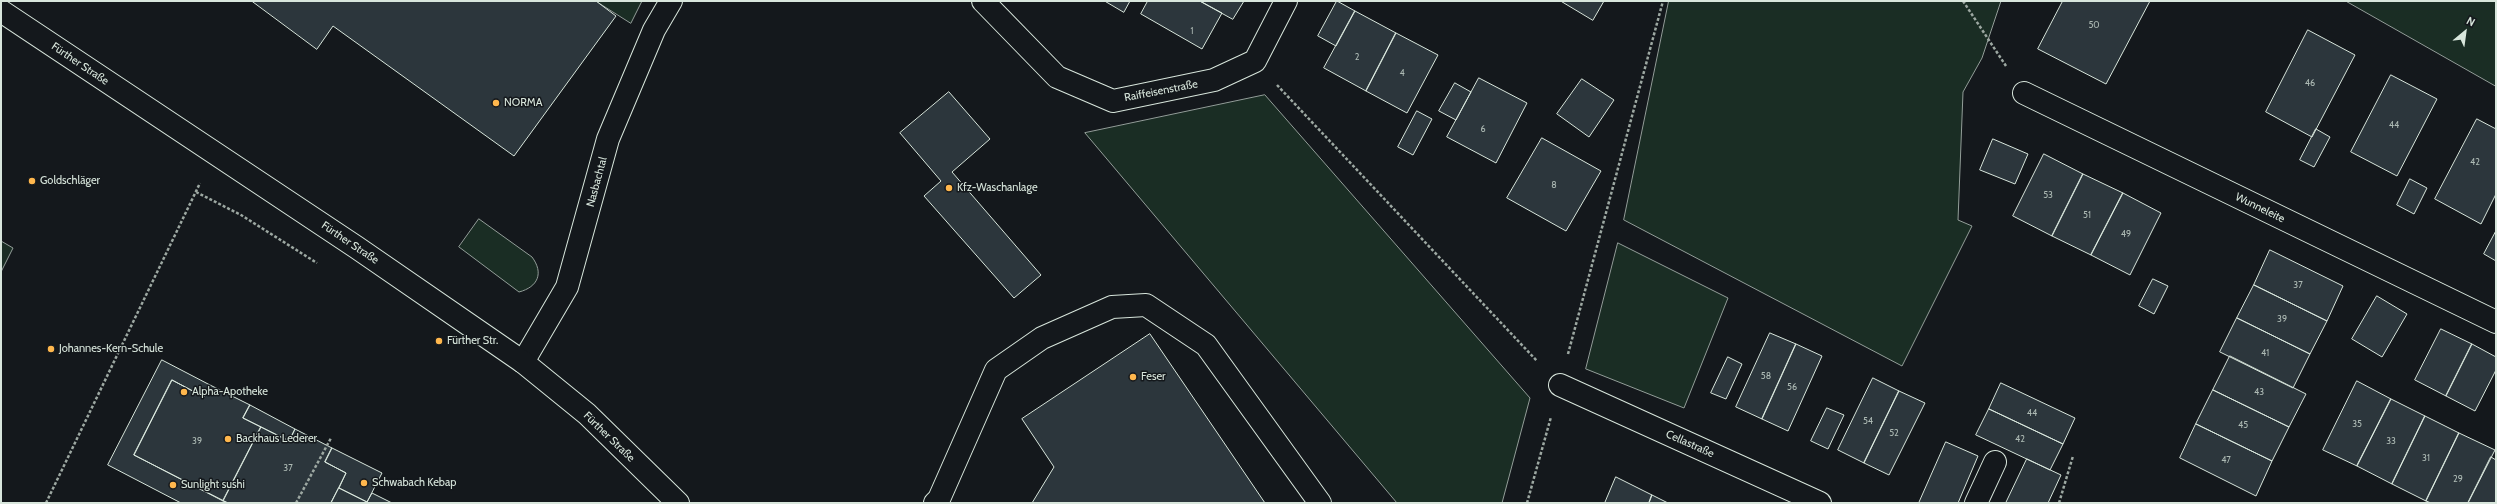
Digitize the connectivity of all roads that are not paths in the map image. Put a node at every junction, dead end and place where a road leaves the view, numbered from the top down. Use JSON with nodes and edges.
{"nodes":[{"id":1,"x":671,"y":1,"type":"edge"},
{"id":2,"x":983,"y":1,"type":"edge"},
{"id":3,"x":1286,"y":1,"type":"edge"},
{"id":4,"x":1,"y":11,"type":"edge"},
{"id":5,"x":2024,"y":93,"type":"road end"},
{"id":6,"x":2496,"y":322,"type":"edge"},
{"id":7,"x":523,"y":362,"type":"junction"},
{"id":8,"x":1560,"y":386,"type":"road end"},
{"id":9,"x":1995,"y":462,"type":"dead end"},
{"id":10,"x":678,"y":503,"type":"edge"},
{"id":11,"x":935,"y":503,"type":"edge"},
{"id":12,"x":1320,"y":503,"type":"edge"},
{"id":13,"x":1820,"y":503,"type":"edge"},
{"id":14,"x":1976,"y":503,"type":"edge"}],
"edges":[{"from":1,"to":7,"type":"street","name":"Nasbachtal"},
{"from":2,"to":3,"type":"street","name":"Raiffeisenstraße"},
{"from":4,"to":7,"type":"street","name":"Fürther Straße"},
{"from":5,"to":6,"type":"street","name":"Wunneleite"},
{"from":7,"to":10,"type":"street","name":"Fürther Straße"},
{"from":8,"to":13,"type":"street","name":"Cellastraße"},
{"from":9,"to":14,"type":"street"},
{"from":11,"to":12,"type":"street"}]}
